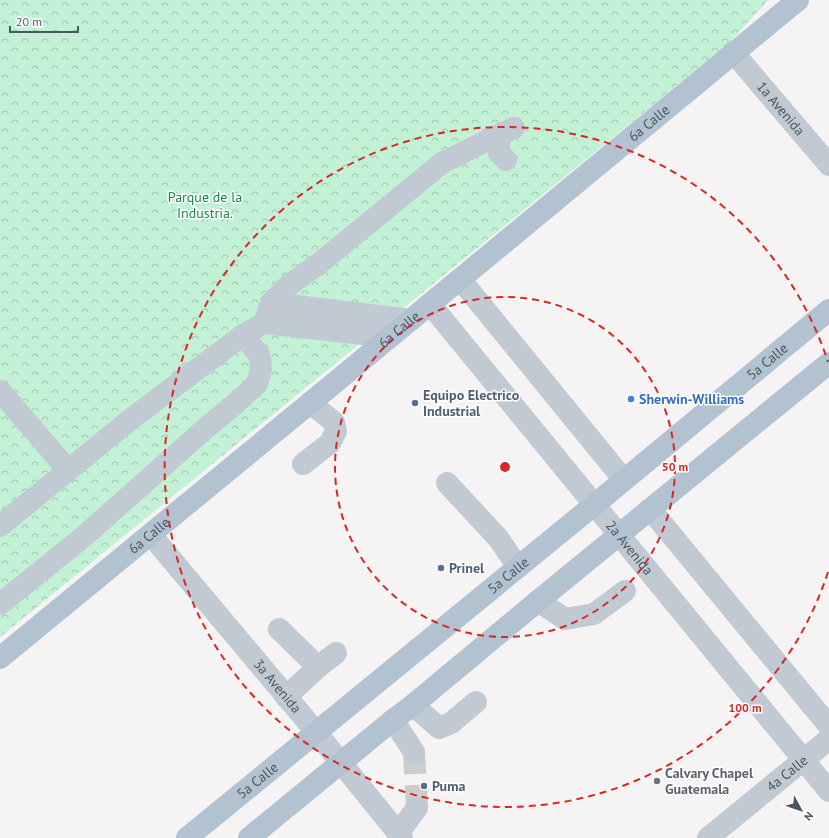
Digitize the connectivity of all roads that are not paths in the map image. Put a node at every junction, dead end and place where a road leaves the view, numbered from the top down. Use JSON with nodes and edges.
{"nodes":[{"id":1,"x":798,"y":0,"type":"edge"},
{"id":2,"x":733,"y":52,"type":"junction"},
{"id":3,"x":506,"y":160,"type":"dead end"},
{"id":4,"x":829,"y":165,"type":"edge"},
{"id":5,"x":460,"y":279,"type":"junction"},
{"id":6,"x":430,"y":304,"type":"junction"},
{"id":7,"x":829,"y":310,"type":"edge"},
{"id":8,"x":268,"y":313,"type":"junction"},
{"id":9,"x":411,"y":320,"type":"junction"},
{"id":10,"x":243,"y":335,"type":"junction"},
{"id":11,"x":390,"y":337,"type":"junction"},
{"id":12,"x":829,"y":363,"type":"edge"},
{"id":13,"x":0,"y":391,"type":"edge"},
{"id":14,"x":310,"y":403,"type":"junction"},
{"id":15,"x":303,"y":464,"type":"dead end"},
{"id":16,"x":68,"y":470,"type":"junction"},
{"id":17,"x":624,"y":480,"type":"junction"},
{"id":18,"x":447,"y":483,"type":"dead end"},
{"id":19,"x":594,"y":505,"type":"junction"},
{"id":20,"x":650,"y":509,"type":"junction"},
{"id":21,"x":0,"y":526,"type":"edge"},
{"id":22,"x":151,"y":535,"type":"junction"},
{"id":23,"x":619,"y":535,"type":"junction"},
{"id":24,"x":518,"y":567,"type":"junction"},
{"id":25,"x":625,"y":591,"type":"dead end"},
{"id":26,"x":538,"y":601,"type":"junction"},
{"id":27,"x":0,"y":604,"type":"edge"},
{"id":28,"x":279,"y":628,"type":"dead end"},
{"id":29,"x":336,"y":653,"type":"dead end"},
{"id":30,"x":0,"y":658,"type":"edge"},
{"id":31,"x":318,"y":667,"type":"junction"},
{"id":32,"x":286,"y":696,"type":"junction"},
{"id":33,"x":476,"y":702,"type":"dead end"},
{"id":34,"x":412,"y":705,"type":"junction"},
{"id":35,"x":393,"y":720,"type":"junction"},
{"id":36,"x":829,"y":726,"type":"edge"},
{"id":37,"x":316,"y":732,"type":"junction"},
{"id":38,"x":829,"y":739,"type":"edge"},
{"id":39,"x":414,"y":752,"type":"tunnel mouth"},
{"id":40,"x":803,"y":760,"type":"junction"},
{"id":41,"x":341,"y":762,"type":"junction"},
{"id":42,"x":829,"y":791,"type":"edge"},
{"id":43,"x":417,"y":808,"type":"tunnel mouth"},
{"id":44,"x":400,"y":836,"type":"edge"},
{"id":45,"x":187,"y":838,"type":"edge"},
{"id":46,"x":249,"y":838,"type":"edge"},
{"id":47,"x":708,"y":838,"type":"edge"}],
"edges":[{"from":1,"to":2,"type":"main road","name":"6a Calle"},
{"from":2,"to":4,"type":"street","name":"1a Avenida"},
{"from":2,"to":5,"type":"main road","name":"6a Calle"},
{"from":3,"to":8,"type":"street"},
{"from":5,"to":6,"type":"main road","name":"6a Calle"},
{"from":5,"to":17,"type":"street"},
{"from":6,"to":9,"type":"main road","name":"6a Calle"},
{"from":6,"to":19,"type":"street","name":"2a Avenida"},
{"from":7,"to":17,"type":"main road","name":"5a Calle"},
{"from":8,"to":9,"type":"street"},
{"from":8,"to":10,"type":"street"},
{"from":8,"to":11,"type":"street"},
{"from":9,"to":11,"type":"main road","name":"6a Calle"},
{"from":10,"to":16,"type":"street"},
{"from":10,"to":27,"type":"street"},
{"from":11,"to":14,"type":"main road","name":"6a Calle"},
{"from":12,"to":20,"type":"main road"},
{"from":13,"to":16,"type":"street"},
{"from":14,"to":15,"type":"street"},
{"from":14,"to":22,"type":"main road","name":"6a Calle"},
{"from":16,"to":21,"type":"street"},
{"from":17,"to":19,"type":"main road","name":"5a Calle"},
{"from":18,"to":24,"type":"street"},
{"from":19,"to":23,"type":"street","name":"2a Avenida"},
{"from":19,"to":24,"type":"main road","name":"5a Calle"},
{"from":20,"to":23,"type":"main road"},
{"from":20,"to":36,"type":"street"},
{"from":22,"to":30,"type":"main road","name":"6a Calle"},
{"from":22,"to":32,"type":"street","name":"3a Avenida"},
{"from":23,"to":26,"type":"main road"},
{"from":23,"to":40,"type":"street","name":"2a Avenida"},
{"from":24,"to":37,"type":"main road","name":"5a Calle"},
{"from":25,"to":26,"type":"street"},
{"from":26,"to":34,"type":"main road"},
{"from":28,"to":31,"type":"street"},
{"from":29,"to":31,"type":"street"},
{"from":31,"to":32,"type":"street"},
{"from":32,"to":37,"type":"street","name":"3a Avenida"},
{"from":33,"to":34,"type":"street"},
{"from":34,"to":35,"type":"main road"},
{"from":35,"to":39,"type":"street"},
{"from":35,"to":41,"type":"main road"},
{"from":37,"to":41,"type":"street","name":"3a Avenida"},
{"from":37,"to":45,"type":"main road","name":"5a Calle"},
{"from":38,"to":40,"type":"street","name":"4a Calle"},
{"from":40,"to":42,"type":"street","name":"2a Avenida"},
{"from":40,"to":47,"type":"street","name":"4a Calle"},
{"from":41,"to":44,"type":"street","name":"3a Avenida"},
{"from":41,"to":46,"type":"main road"},
{"from":43,"to":44,"type":"street"}]}
